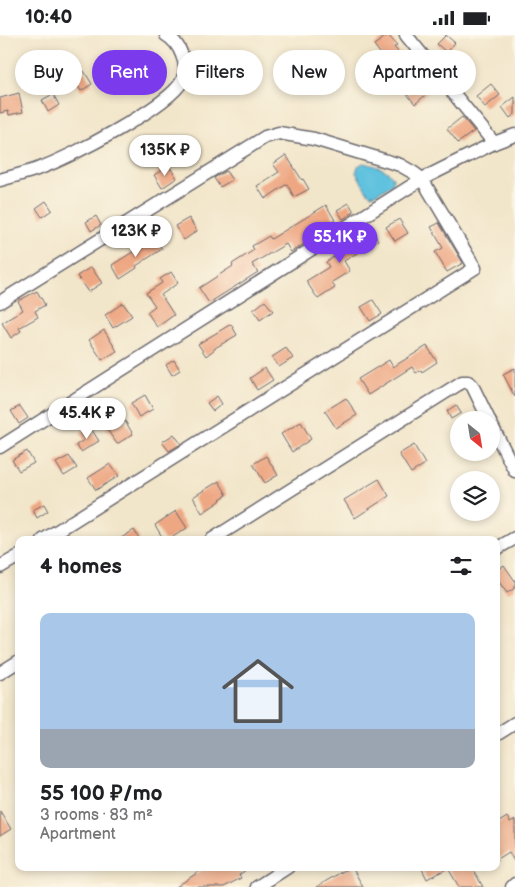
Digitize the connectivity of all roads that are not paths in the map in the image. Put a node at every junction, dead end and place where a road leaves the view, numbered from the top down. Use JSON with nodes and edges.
{"nodes":[{"id":1,"x":166,"y":35,"type":"edge"},
{"id":2,"x":406,"y":35,"type":"edge"},
{"id":3,"x":515,"y":135,"type":"edge"},
{"id":4,"x":494,"y":143,"type":"junction"},
{"id":5,"x":422,"y":179,"type":"junction"},
{"id":6,"x":0,"y":180,"type":"edge"},
{"id":7,"x":0,"y":302,"type":"edge"},
{"id":8,"x":485,"y":411,"type":"edge"},
{"id":9,"x":500,"y":442,"type":"edge"},
{"id":10,"x":0,"y":447,"type":"edge"},
{"id":11,"x":515,"y":471,"type":"edge"},
{"id":12,"x":49,"y":536,"type":"edge"},
{"id":13,"x":217,"y":536,"type":"edge"},
{"id":14,"x":515,"y":538,"type":"edge"},
{"id":15,"x":500,"y":547,"type":"edge"},
{"id":16,"x":15,"y":558,"type":"edge"},
{"id":17,"x":0,"y":567,"type":"edge"},
{"id":18,"x":15,"y":664,"type":"edge"},
{"id":19,"x":0,"y":673,"type":"edge"},
{"id":20,"x":515,"y":723,"type":"edge"},
{"id":21,"x":500,"y":732,"type":"edge"},
{"id":22,"x":284,"y":871,"type":"edge"},
{"id":23,"x":272,"y":883,"type":"edge"},
{"id":24,"x":257,"y":887,"type":"edge"}],
"edges":[{"from":1,"to":6,"type":"street"},
{"from":2,"to":4,"type":"street"},
{"from":3,"to":4,"type":"street"},
{"from":4,"to":5,"type":"street"},
{"from":5,"to":7,"type":"street"},
{"from":5,"to":10,"type":"street"},
{"from":5,"to":12,"type":"street"},
{"from":8,"to":13,"type":"street"},
{"from":9,"to":11,"type":"street"},
{"from":14,"to":15,"type":"street"},
{"from":16,"to":17,"type":"street"},
{"from":18,"to":19,"type":"street"},
{"from":20,"to":21,"type":"street"},
{"from":22,"to":23,"type":"street"},
{"from":23,"to":24,"type":"street"}]}
